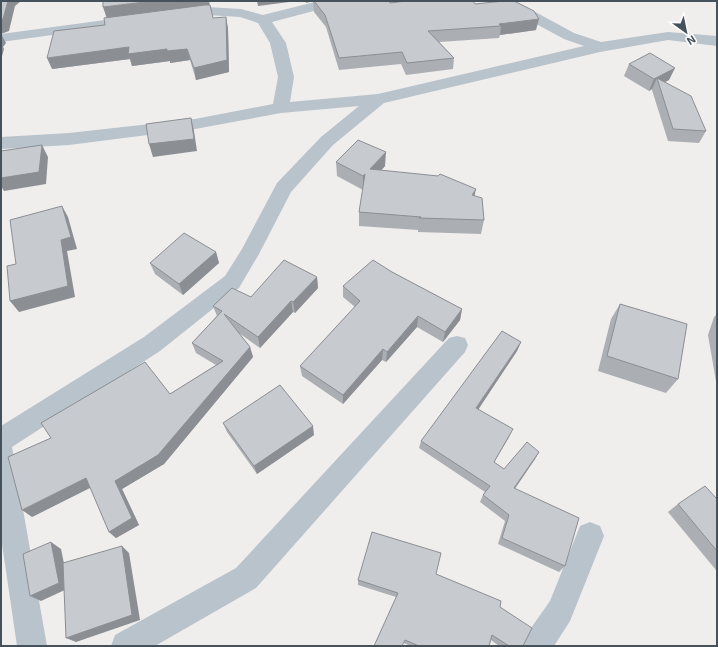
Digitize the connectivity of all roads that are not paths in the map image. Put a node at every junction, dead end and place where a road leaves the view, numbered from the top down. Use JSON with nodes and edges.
{"nodes":[{"id":1,"x":334,"y":1,"type":"edge"},
{"id":2,"x":504,"y":1,"type":"edge"},
{"id":3,"x":169,"y":16,"type":"edge"},
{"id":4,"x":146,"y":19,"type":"edge"},
{"id":5,"x":263,"y":20,"type":"junction"},
{"id":6,"x":1,"y":38,"type":"edge"},
{"id":7,"x":717,"y":41,"type":"edge"},
{"id":8,"x":600,"y":47,"type":"junction"},
{"id":9,"x":378,"y":99,"type":"junction"},
{"id":10,"x":281,"y":108,"type":"junction"},
{"id":11,"x":1,"y":143,"type":"edge"},
{"id":12,"x":456,"y":345,"type":"dead end"},
{"id":13,"x":1,"y":451,"type":"edge"},
{"id":14,"x":590,"y":536,"type":"dead end"},
{"id":15,"x":32,"y":646,"type":"edge"},
{"id":16,"x":126,"y":646,"type":"edge"},
{"id":17,"x":537,"y":646,"type":"edge"}],
"edges":[{"from":1,"to":5,"type":"street"},
{"from":2,"to":8,"type":"street"},
{"from":3,"to":5,"type":"street"},
{"from":4,"to":6,"type":"street"},
{"from":5,"to":10,"type":"street"},
{"from":7,"to":8,"type":"street"},
{"from":8,"to":9,"type":"street"},
{"from":9,"to":10,"type":"street"},
{"from":9,"to":13,"type":"street"},
{"from":10,"to":11,"type":"street"},
{"from":12,"to":16,"type":"street"},
{"from":13,"to":15,"type":"street"},
{"from":14,"to":17,"type":"street"}]}
